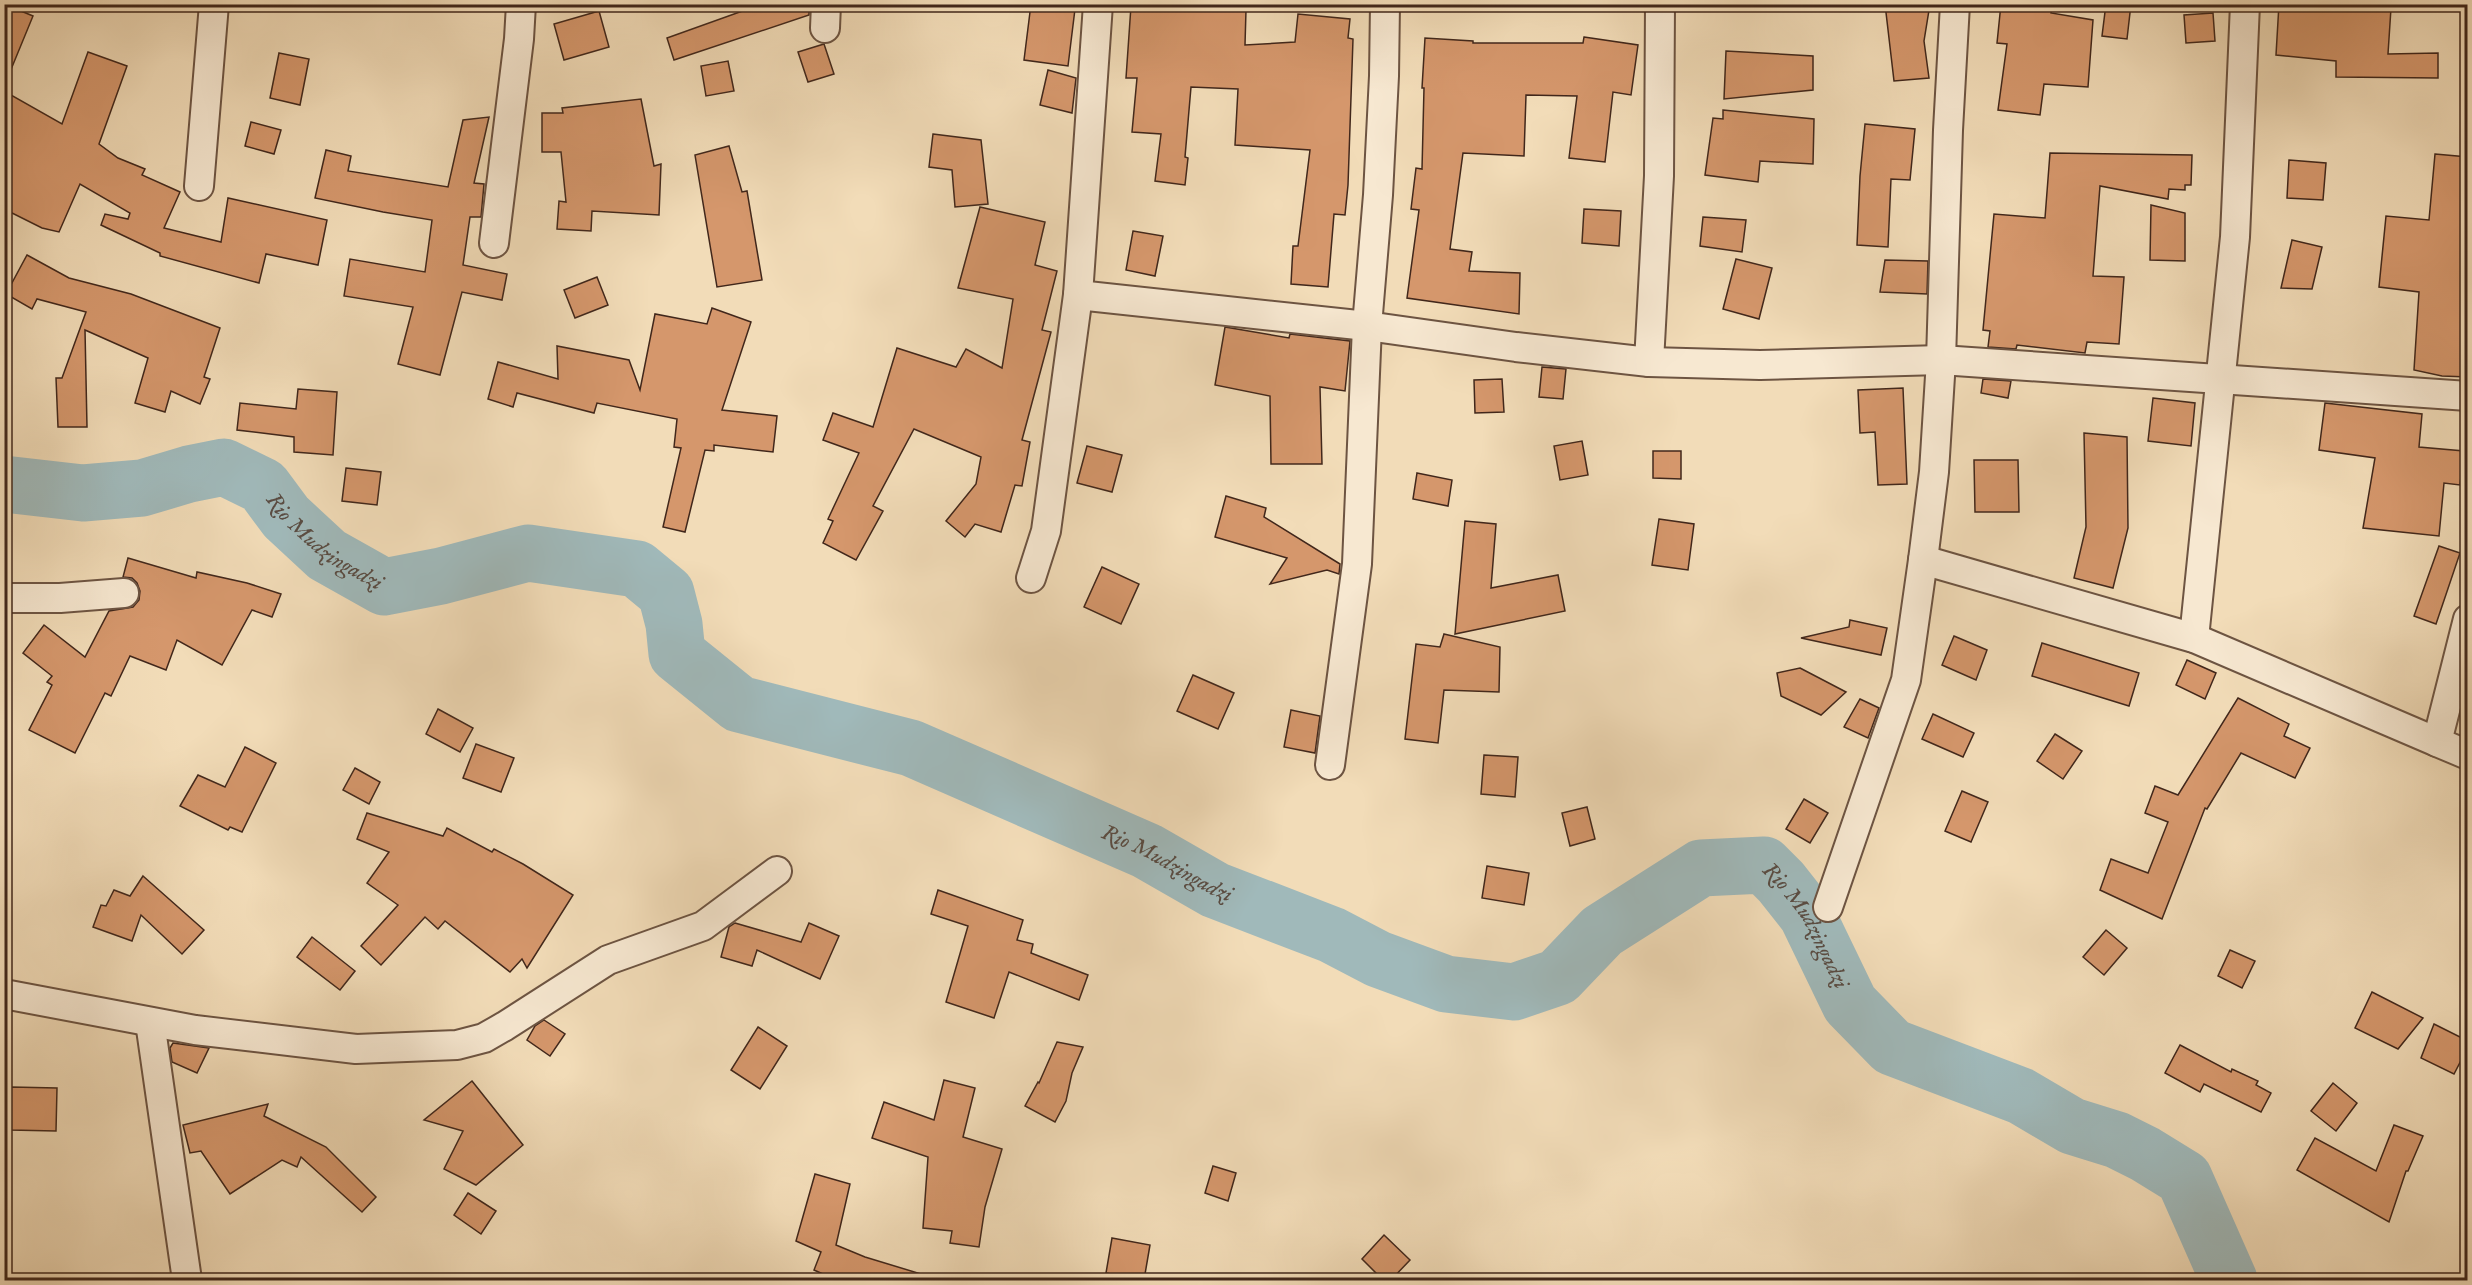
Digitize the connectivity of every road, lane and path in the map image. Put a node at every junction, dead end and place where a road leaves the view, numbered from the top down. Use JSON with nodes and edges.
{"nodes":[{"id":1,"x":214,"y":4,"type":"edge"},
{"id":2,"x":521,"y":4,"type":"edge"},
{"id":3,"x":1098,"y":4,"type":"edge"},
{"id":4,"x":1385,"y":4,"type":"edge"},
{"id":5,"x":1660,"y":4,"type":"edge"},
{"id":6,"x":1955,"y":4,"type":"edge"},
{"id":7,"x":2245,"y":4,"type":"edge"},
{"id":8,"x":199,"y":186,"type":"dead end"},
{"id":9,"x":494,"y":243,"type":"dead end"},
{"id":10,"x":1078,"y":296,"type":"junction"},
{"id":11,"x":1367,"y":326,"type":"junction"},
{"id":12,"x":1941,"y":360,"type":"junction"},
{"id":13,"x":1649,"y":362,"type":"junction"},
{"id":14,"x":2220,"y":379,"type":"junction"},
{"id":15,"x":2468,"y":396,"type":"edge"},
{"id":16,"x":1923,"y":560,"type":"junction"},
{"id":17,"x":1031,"y":578,"type":"dead end"},
{"id":18,"x":124,"y":593,"type":"dead end"},
{"id":19,"x":4,"y":598,"type":"edge"},
{"id":20,"x":2468,"y":619,"type":"edge"},
{"id":21,"x":2194,"y":638,"type":"junction"},
{"id":22,"x":2437,"y":742,"type":"junction"},
{"id":23,"x":2468,"y":755,"type":"edge"},
{"id":24,"x":1330,"y":765,"type":"dead end"},
{"id":25,"x":777,"y":871,"type":"dead end"},
{"id":26,"x":1828,"y":907,"type":"dead end"},
{"id":27,"x":4,"y":994,"type":"edge"},
{"id":28,"x":150,"y":1022,"type":"junction"},
{"id":29,"x":187,"y":1281,"type":"edge"}],
"edges":[{"from":1,"to":8,"type":"street"},
{"from":2,"to":9,"type":"street"},
{"from":3,"to":10,"type":"street"},
{"from":4,"to":11,"type":"street"},
{"from":5,"to":13,"type":"street"},
{"from":6,"to":12,"type":"street"},
{"from":7,"to":14,"type":"street"},
{"from":10,"to":11,"type":"street"},
{"from":10,"to":17,"type":"street"},
{"from":11,"to":13,"type":"street"},
{"from":11,"to":24,"type":"street"},
{"from":12,"to":13,"type":"street"},
{"from":12,"to":14,"type":"street"},
{"from":12,"to":16,"type":"street"},
{"from":14,"to":15,"type":"street"},
{"from":14,"to":21,"type":"street"},
{"from":16,"to":21,"type":"street"},
{"from":16,"to":26,"type":"street"},
{"from":18,"to":19,"type":"street"},
{"from":20,"to":22,"type":"street"},
{"from":21,"to":22,"type":"street"},
{"from":22,"to":23,"type":"street"},
{"from":25,"to":28,"type":"street"},
{"from":27,"to":28,"type":"street"},
{"from":28,"to":29,"type":"street"}]}
